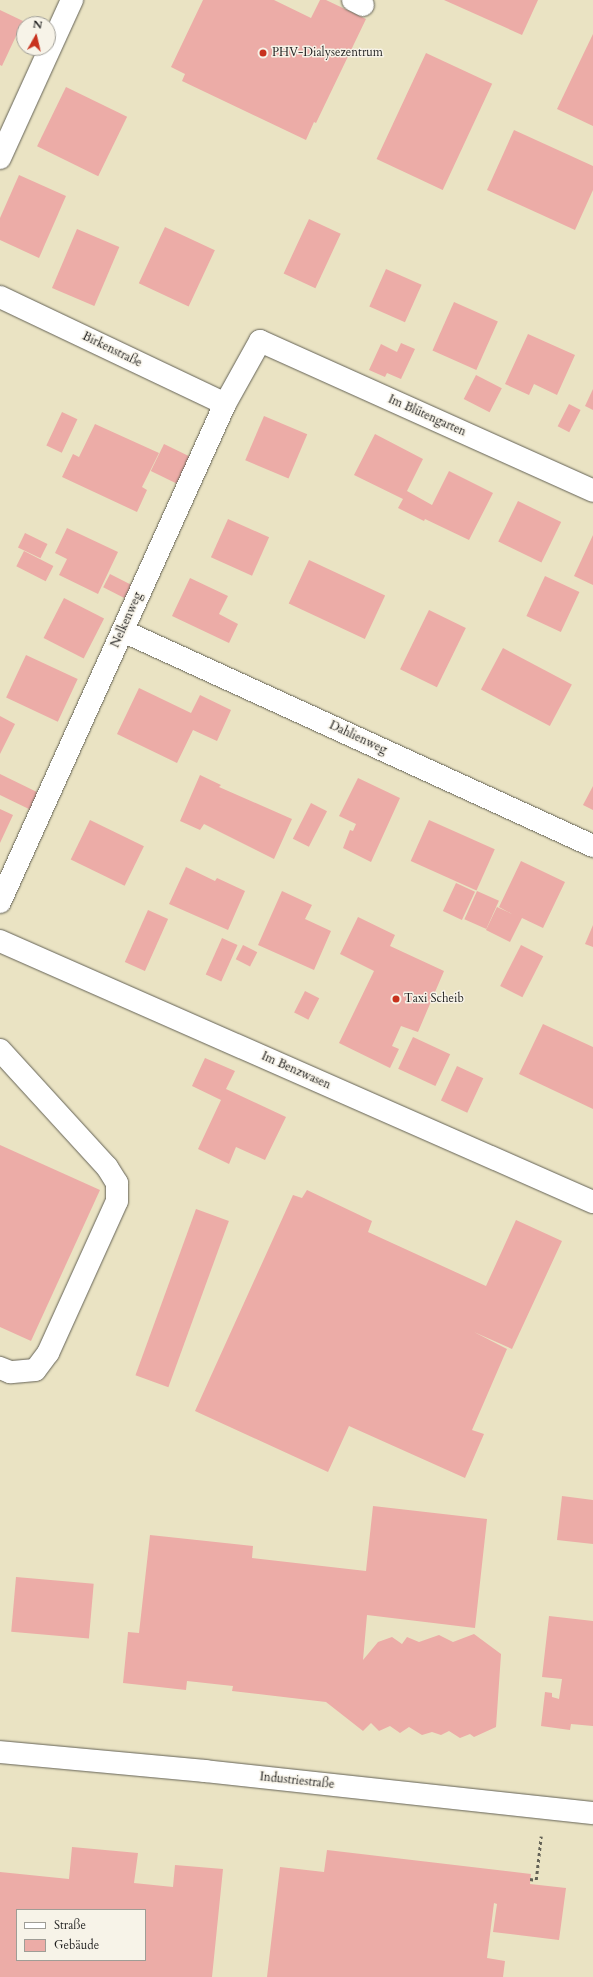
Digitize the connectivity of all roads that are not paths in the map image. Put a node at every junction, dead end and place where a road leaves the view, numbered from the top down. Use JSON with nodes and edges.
{"nodes":[{"id":1,"x":72,"y":0,"type":"edge"},
{"id":2,"x":0,"y":158,"type":"edge"},
{"id":3,"x":0,"y":296,"type":"edge"},
{"id":4,"x":260,"y":341,"type":"joint"},
{"id":5,"x":225,"y":404,"type":"junction"},
{"id":6,"x":593,"y":491,"type":"edge"},
{"id":7,"x":123,"y":631,"type":"junction"},
{"id":8,"x":593,"y":846,"type":"edge"},
{"id":9,"x":0,"y":902,"type":"edge"},
{"id":10,"x":0,"y":940,"type":"edge"},
{"id":11,"x":0,"y":1050,"type":"edge"},
{"id":12,"x":593,"y":1202,"type":"edge"},
{"id":13,"x":0,"y":1368,"type":"edge"},
{"id":14,"x":0,"y":1752,"type":"edge"},
{"id":15,"x":593,"y":1813,"type":"edge"}],
"edges":[{"from":1,"to":2,"type":"street"},
{"from":3,"to":5,"type":"street","name":"Birkenstraße"},
{"from":4,"to":5,"type":"street","name":"Nelkenweg"},
{"from":4,"to":6,"type":"street","name":"Im Blütengarten"},
{"from":5,"to":7,"type":"street","name":"Nelkenweg"},
{"from":7,"to":8,"type":"street","name":"Dahlienweg"},
{"from":7,"to":9,"type":"street","name":"Nelkenweg"},
{"from":10,"to":12,"type":"street","name":"Im Benzwasen"},
{"from":11,"to":13,"type":"street"},
{"from":14,"to":15,"type":"street","name":"Industriestraße"}]}
